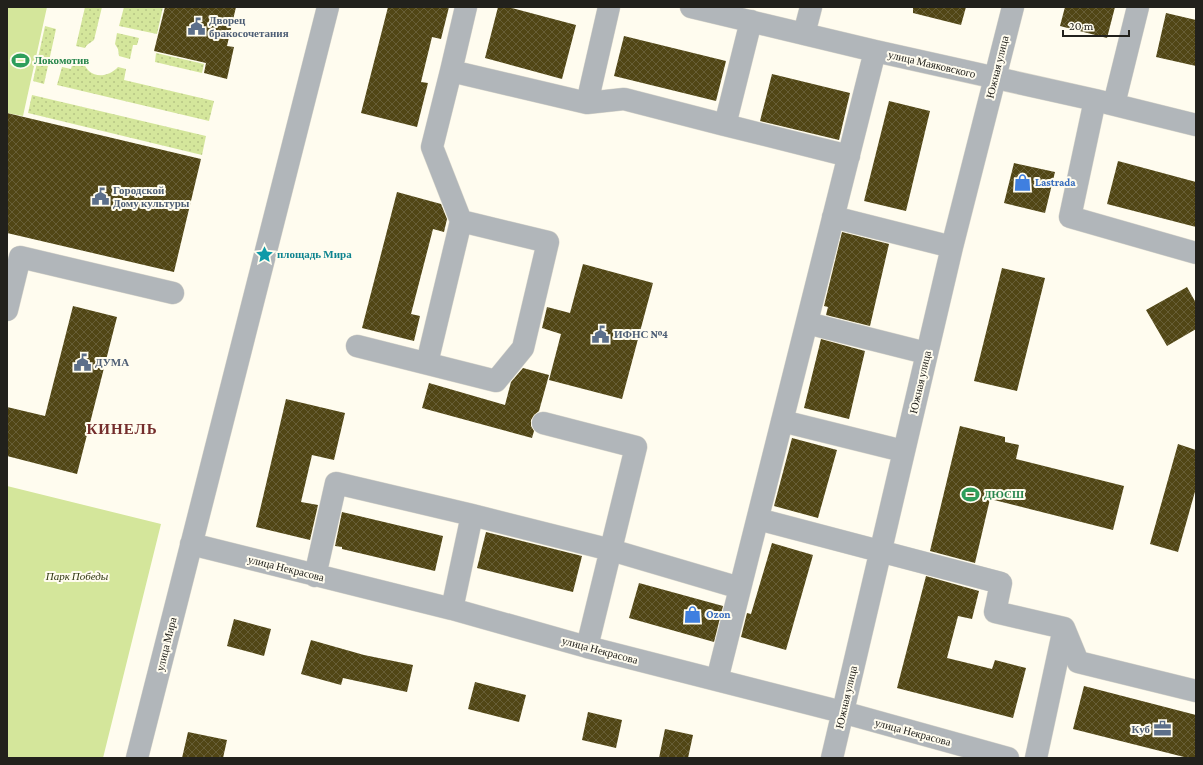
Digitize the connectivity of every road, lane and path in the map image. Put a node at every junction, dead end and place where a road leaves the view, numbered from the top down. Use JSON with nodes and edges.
{"nodes":[{"id":1,"x":328,"y":7,"type":"edge"},
{"id":2,"x":466,"y":7,"type":"edge"},
{"id":3,"x":609,"y":7,"type":"edge"},
{"id":4,"x":691,"y":7,"type":"edge"},
{"id":5,"x":811,"y":7,"type":"edge"},
{"id":6,"x":1013,"y":7,"type":"edge"},
{"id":7,"x":1138,"y":7,"type":"edge"},
{"id":8,"x":751,"y":21,"type":"junction"},
{"id":9,"x":804,"y":34,"type":"junction"},
{"id":10,"x":875,"y":51,"type":"junction"},
{"id":11,"x":451,"y":71,"type":"junction"},
{"id":12,"x":994,"y":78,"type":"junction"},
{"id":13,"x":1105,"y":102,"type":"junction"},
{"id":14,"x":587,"y":103,"type":"junction"},
{"id":15,"x":725,"y":125,"type":"junction"},
{"id":16,"x":1196,"y":125,"type":"edge"},
{"id":17,"x":849,"y":156,"type":"junction"},
{"id":18,"x":833,"y":217,"type":"junction"},
{"id":19,"x":461,"y":221,"type":"junction"},
{"id":20,"x":952,"y":247,"type":"junction"},
{"id":21,"x":1196,"y":253,"type":"edge"},
{"id":22,"x":173,"y":293,"type":"dead end"},
{"id":23,"x":7,"y":310,"type":"edge"},
{"id":24,"x":807,"y":323,"type":"junction"},
{"id":25,"x":357,"y":346,"type":"dead end"},
{"id":26,"x":926,"y":353,"type":"junction"},
{"id":27,"x":427,"y":363,"type":"junction"},
{"id":28,"x":782,"y":421,"type":"junction"},
{"id":29,"x":543,"y":423,"type":"dead end"},
{"id":30,"x":903,"y":451,"type":"junction"},
{"id":31,"x":472,"y":514,"type":"junction"},
{"id":32,"x":758,"y":519,"type":"junction"},
{"id":33,"x":193,"y":537,"type":"junction"},
{"id":34,"x":611,"y":550,"type":"junction"},
{"id":35,"x":879,"y":552,"type":"junction"},
{"id":36,"x":315,"y":576,"type":"junction"},
{"id":37,"x":740,"y":588,"type":"junction"},
{"id":38,"x":452,"y":610,"type":"junction"},
{"id":39,"x":1064,"y":628,"type":"junction"},
{"id":40,"x":587,"y":647,"type":"junction"},
{"id":41,"x":717,"y":680,"type":"junction"},
{"id":42,"x":1196,"y":691,"type":"edge"},
{"id":43,"x":842,"y":712,"type":"junction"},
{"id":44,"x":1001,"y":757,"type":"edge"},
{"id":45,"x":137,"y":758,"type":"edge"},
{"id":46,"x":832,"y":758,"type":"edge"},
{"id":47,"x":1036,"y":758,"type":"edge"}],
"edges":[{"from":1,"to":33,"type":"street","name":"улица Мира"},
{"from":2,"to":11,"type":"street"},
{"from":3,"to":14,"type":"street"},
{"from":4,"to":8,"type":"street","name":"улица Маяковского"},
{"from":5,"to":9,"type":"street"},
{"from":6,"to":12,"type":"street","name":"Южная улица"},
{"from":7,"to":13,"type":"street"},
{"from":8,"to":9,"type":"street","name":"улица Маяковского"},
{"from":8,"to":15,"type":"street"},
{"from":9,"to":10,"type":"street","name":"улица Маяковского"},
{"from":10,"to":12,"type":"street","name":"улица Маяковского"},
{"from":10,"to":17,"type":"street"},
{"from":11,"to":14,"type":"street"},
{"from":11,"to":19,"type":"street"},
{"from":12,"to":13,"type":"street","name":"улица Маяковского"},
{"from":12,"to":20,"type":"street","name":"Южная улица"},
{"from":13,"to":16,"type":"street","name":"улица Маяковского"},
{"from":13,"to":21,"type":"street"},
{"from":14,"to":15,"type":"street"},
{"from":15,"to":17,"type":"street"},
{"from":17,"to":18,"type":"street"},
{"from":18,"to":20,"type":"street"},
{"from":18,"to":24,"type":"street"},
{"from":19,"to":27,"type":"street"},
{"from":19,"to":27,"type":"street"},
{"from":20,"to":26,"type":"street","name":"Южная улица"},
{"from":22,"to":23,"type":"street"},
{"from":24,"to":26,"type":"street"},
{"from":24,"to":28,"type":"street"},
{"from":25,"to":27,"type":"street"},
{"from":26,"to":30,"type":"street","name":"Южная улица"},
{"from":28,"to":30,"type":"street"},
{"from":28,"to":32,"type":"street"},
{"from":29,"to":34,"type":"street"},
{"from":30,"to":35,"type":"street","name":"Южная улица"},
{"from":31,"to":34,"type":"street"},
{"from":31,"to":36,"type":"street"},
{"from":31,"to":38,"type":"street"},
{"from":32,"to":35,"type":"street"},
{"from":32,"to":37,"type":"street"},
{"from":33,"to":36,"type":"street","name":"улица Некрасова"},
{"from":33,"to":45,"type":"street","name":"улица Мира"},
{"from":34,"to":37,"type":"street"},
{"from":34,"to":40,"type":"street"},
{"from":35,"to":39,"type":"street"},
{"from":35,"to":43,"type":"street","name":"Южная улица"},
{"from":36,"to":38,"type":"street","name":"улица Некрасова"},
{"from":37,"to":41,"type":"street"},
{"from":38,"to":40,"type":"street","name":"улица Некрасова"},
{"from":39,"to":42,"type":"street"},
{"from":39,"to":47,"type":"street"},
{"from":40,"to":41,"type":"street","name":"улица Некрасова"},
{"from":41,"to":43,"type":"street","name":"улица Некрасова"},
{"from":43,"to":44,"type":"street","name":"улица Некрасова"},
{"from":43,"to":46,"type":"street","name":"Южная улица"}]}
